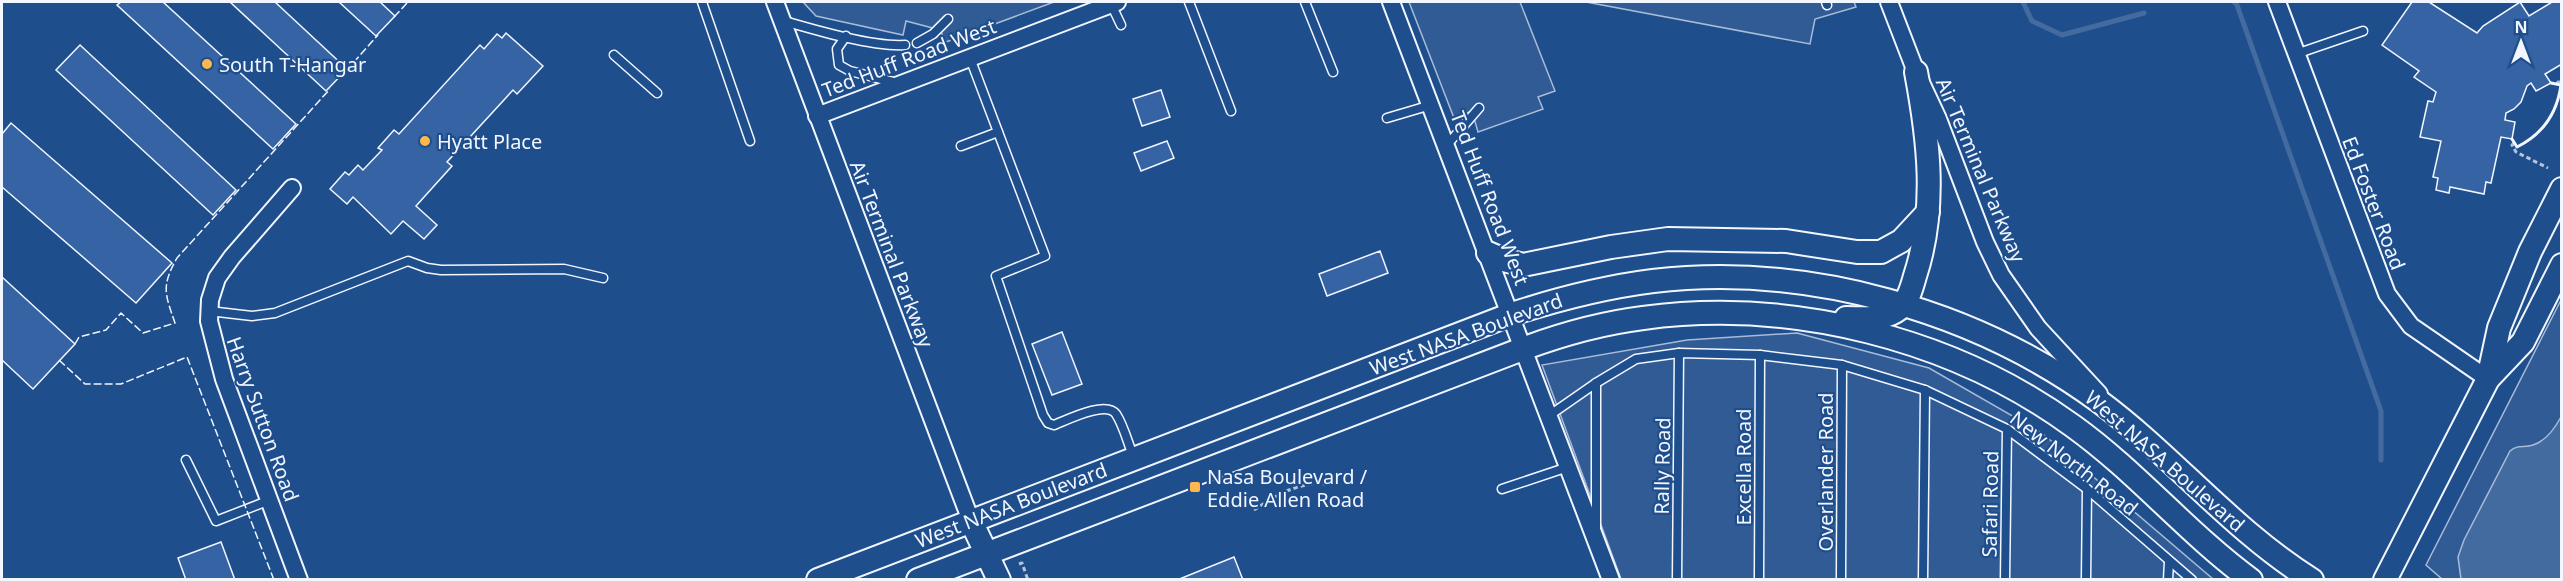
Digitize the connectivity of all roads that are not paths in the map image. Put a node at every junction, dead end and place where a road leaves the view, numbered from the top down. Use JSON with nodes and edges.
{"nodes":[{"id":1,"x":702,"y":2,"type":"edge"},
{"id":2,"x":775,"y":2,"type":"edge"},
{"id":3,"x":1189,"y":2,"type":"edge"},
{"id":4,"x":1305,"y":2,"type":"edge"},
{"id":5,"x":1391,"y":2,"type":"edge"},
{"id":6,"x":1889,"y":2,"type":"edge"},
{"id":7,"x":2277,"y":2,"type":"edge"},
{"id":8,"x":1114,"y":3,"type":"edge"},
{"id":9,"x":780,"y":20,"type":"junction"},
{"id":10,"x":948,"y":20,"type":"dead end"},
{"id":11,"x":1120,"y":24,"type":"dead end"},
{"id":12,"x":2363,"y":31,"type":"dead end"},
{"id":13,"x":846,"y":36,"type":"junction"},
{"id":14,"x":916,"y":43,"type":"dead end"},
{"id":15,"x":905,"y":45,"type":"dead end"},
{"id":16,"x":2296,"y":54,"type":"junction"},
{"id":17,"x":614,"y":55,"type":"dead end"},
{"id":18,"x":970,"y":58,"type":"junction"},
{"id":19,"x":1333,"y":72,"type":"dead end"},
{"id":20,"x":1916,"y":72,"type":"junction"},
{"id":21,"x":900,"y":84,"type":"junction"},
{"id":22,"x":657,"y":93,"type":"dead end"},
{"id":23,"x":1431,"y":104,"type":"junction"},
{"id":24,"x":1479,"y":108,"type":"dead end"},
{"id":25,"x":1232,"y":111,"type":"dead end"},
{"id":26,"x":817,"y":116,"type":"junction"},
{"id":27,"x":1388,"y":118,"type":"dead end"},
{"id":28,"x":998,"y":132,"type":"junction"},
{"id":29,"x":750,"y":141,"type":"dead end"},
{"id":30,"x":961,"y":146,"type":"dead end"},
{"id":31,"x":1447,"y":146,"type":"junction"},
{"id":32,"x":292,"y":188,"type":"dead end"},
{"id":33,"x":2562,"y":189,"type":"edge"},
{"id":34,"x":1928,"y":212,"type":"junction"},
{"id":35,"x":1488,"y":253,"type":"junction"},
{"id":36,"x":2562,"y":265,"type":"edge"},
{"id":37,"x":603,"y":278,"type":"dead end"},
{"id":38,"x":1903,"y":305,"type":"junction"},
{"id":39,"x":209,"y":311,"type":"junction"},
{"id":40,"x":1512,"y":314,"type":"junction"},
{"id":41,"x":1785,"y":317,"type":"junction"},
{"id":42,"x":1525,"y":348,"type":"junction"},
{"id":43,"x":1680,"y":353,"type":"junction"},
{"id":44,"x":1760,"y":355,"type":"junction"},
{"id":45,"x":1842,"y":365,"type":"junction"},
{"id":46,"x":2488,"y":379,"type":"junction"},
{"id":47,"x":1596,"y":383,"type":"junction"},
{"id":48,"x":1925,"y":390,"type":"junction"},
{"id":49,"x":1550,"y":415,"type":"junction"},
{"id":50,"x":2127,"y":423,"type":"junction"},
{"id":51,"x":2007,"y":429,"type":"junction"},
{"id":52,"x":1134,"y":458,"type":"junction"},
{"id":53,"x":186,"y":460,"type":"dead end"},
{"id":54,"x":1569,"y":466,"type":"junction"},
{"id":55,"x":1502,"y":489,"type":"dead end"},
{"id":56,"x":2087,"y":489,"type":"junction"},
{"id":57,"x":270,"y":500,"type":"junction"},
{"id":58,"x":971,"y":520,"type":"junction"},
{"id":59,"x":1596,"y":540,"type":"junction"},
{"id":60,"x":987,"y":552,"type":"junction"},
{"id":61,"x":2169,"y":562,"type":"junction"},
{"id":62,"x":1007,"y":573,"type":"edge"},
{"id":63,"x":299,"y":579,"type":"edge"},
{"id":64,"x":818,"y":579,"type":"edge"},
{"id":65,"x":918,"y":579,"type":"edge"},
{"id":66,"x":1611,"y":579,"type":"edge"},
{"id":67,"x":1677,"y":579,"type":"edge"},
{"id":68,"x":1759,"y":579,"type":"edge"},
{"id":69,"x":1841,"y":579,"type":"edge"},
{"id":70,"x":1923,"y":579,"type":"edge"},
{"id":71,"x":2005,"y":579,"type":"edge"},
{"id":72,"x":2086,"y":579,"type":"edge"},
{"id":73,"x":2168,"y":579,"type":"edge"},
{"id":74,"x":2192,"y":579,"type":"edge"},
{"id":75,"x":2251,"y":579,"type":"edge"},
{"id":76,"x":2312,"y":579,"type":"edge"},
{"id":77,"x":2385,"y":579,"type":"edge"}],
"edges":[{"from":1,"to":29,"type":"lane"},
{"from":2,"to":9,"type":"street","name":"Air Terminal Parkway"},
{"from":3,"to":25,"type":"lane"},
{"from":4,"to":19,"type":"lane"},
{"from":5,"to":23,"type":"street","name":"Ted Huff Road West"},
{"from":6,"to":20,"type":"street","name":"Air Terminal Parkway"},
{"from":7,"to":16,"type":"street","name":"Ed Foster Road"},
{"from":8,"to":11,"type":"lane"},
{"from":8,"to":18,"type":"street","name":"Ted Huff Road West"},
{"from":9,"to":13,"type":"lane"},
{"from":9,"to":26,"type":"street","name":"Air Terminal Parkway"},
{"from":10,"to":14,"type":"lane"},
{"from":12,"to":16,"type":"lane"},
{"from":13,"to":15,"type":"lane"},
{"from":13,"to":21,"type":"lane"},
{"from":16,"to":46,"type":"street","name":"Ed Foster Road"},
{"from":17,"to":22,"type":"lane"},
{"from":18,"to":21,"type":"street","name":"Ted Huff Road West"},
{"from":18,"to":28,"type":"lane"},
{"from":20,"to":34,"type":"main road"},
{"from":20,"to":50,"type":"street","name":"Air Terminal Parkway"},
{"from":21,"to":26,"type":"street","name":"Ted Huff Road West"},
{"from":23,"to":27,"type":"lane"},
{"from":23,"to":31,"type":"street","name":"Ted Huff Road West"},
{"from":24,"to":31,"type":"lane"},
{"from":26,"to":58,"type":"street","name":"Air Terminal Parkway"},
{"from":28,"to":30,"type":"lane"},
{"from":28,"to":52,"type":"lane"},
{"from":31,"to":35,"type":"street","name":"Ted Huff Road West"},
{"from":32,"to":39,"type":"street","name":"Harry Sutton Road"},
{"from":33,"to":46,"type":"main road"},
{"from":34,"to":35,"type":"main road"},
{"from":34,"to":38,"type":"main road"},
{"from":35,"to":40,"type":"street","name":"Ted Huff Road West"},
{"from":36,"to":46,"type":"main road"},
{"from":37,"to":39,"type":"lane"},
{"from":38,"to":40,"type":"main road","name":"West NASA Boulevard"},
{"from":38,"to":41,"type":"main road"},
{"from":38,"to":50,"type":"main road","name":"West NASA Boulevard"},
{"from":39,"to":57,"type":"street","name":"Harry Sutton Road"},
{"from":40,"to":42,"type":"street","name":"Ted Huff Road West"},
{"from":40,"to":52,"type":"main road","name":"West NASA Boulevard"},
{"from":41,"to":42,"type":"main road","name":"West NASA Boulevard"},
{"from":41,"to":75,"type":"main road","name":"West NASA Boulevard"},
{"from":42,"to":49,"type":"street","name":"Ted Huff Road West"},
{"from":42,"to":60,"type":"main road","name":"West NASA Boulevard"},
{"from":43,"to":44,"type":"lane","name":"New North Road"},
{"from":43,"to":47,"type":"lane","name":"New North Road"},
{"from":43,"to":67,"type":"lane","name":"Rally Road"},
{"from":44,"to":45,"type":"lane","name":"New North Road"},
{"from":44,"to":68,"type":"lane","name":"Excella Road"},
{"from":45,"to":48,"type":"lane","name":"New North Road"},
{"from":45,"to":69,"type":"lane","name":"Overlander Road"},
{"from":46,"to":77,"type":"main road"},
{"from":47,"to":49,"type":"lane","name":"New North Road"},
{"from":47,"to":59,"type":"lane"},
{"from":48,"to":51,"type":"lane","name":"New North Road"},
{"from":48,"to":70,"type":"lane"},
{"from":49,"to":54,"type":"street","name":"Ted Huff Road West"},
{"from":50,"to":76,"type":"main road","name":"West NASA Boulevard"},
{"from":51,"to":56,"type":"lane","name":"New North Road"},
{"from":51,"to":71,"type":"lane","name":"Safari Road"},
{"from":52,"to":58,"type":"main road","name":"West NASA Boulevard"},
{"from":53,"to":57,"type":"lane"},
{"from":54,"to":55,"type":"lane"},
{"from":54,"to":59,"type":"street","name":"Ted Huff Road West"},
{"from":56,"to":61,"type":"lane","name":"New North Road"},
{"from":56,"to":72,"type":"lane"},
{"from":57,"to":63,"type":"street","name":"Harry Sutton Road"},
{"from":58,"to":60,"type":"main road"},
{"from":58,"to":64,"type":"main road","name":"West NASA Boulevard"},
{"from":59,"to":66,"type":"street","name":"Ted Huff Road West"},
{"from":60,"to":62,"type":"main road"},
{"from":60,"to":65,"type":"main road","name":"West NASA Boulevard"},
{"from":61,"to":73,"type":"lane"},
{"from":61,"to":74,"type":"lane","name":"New North Road"}]}
